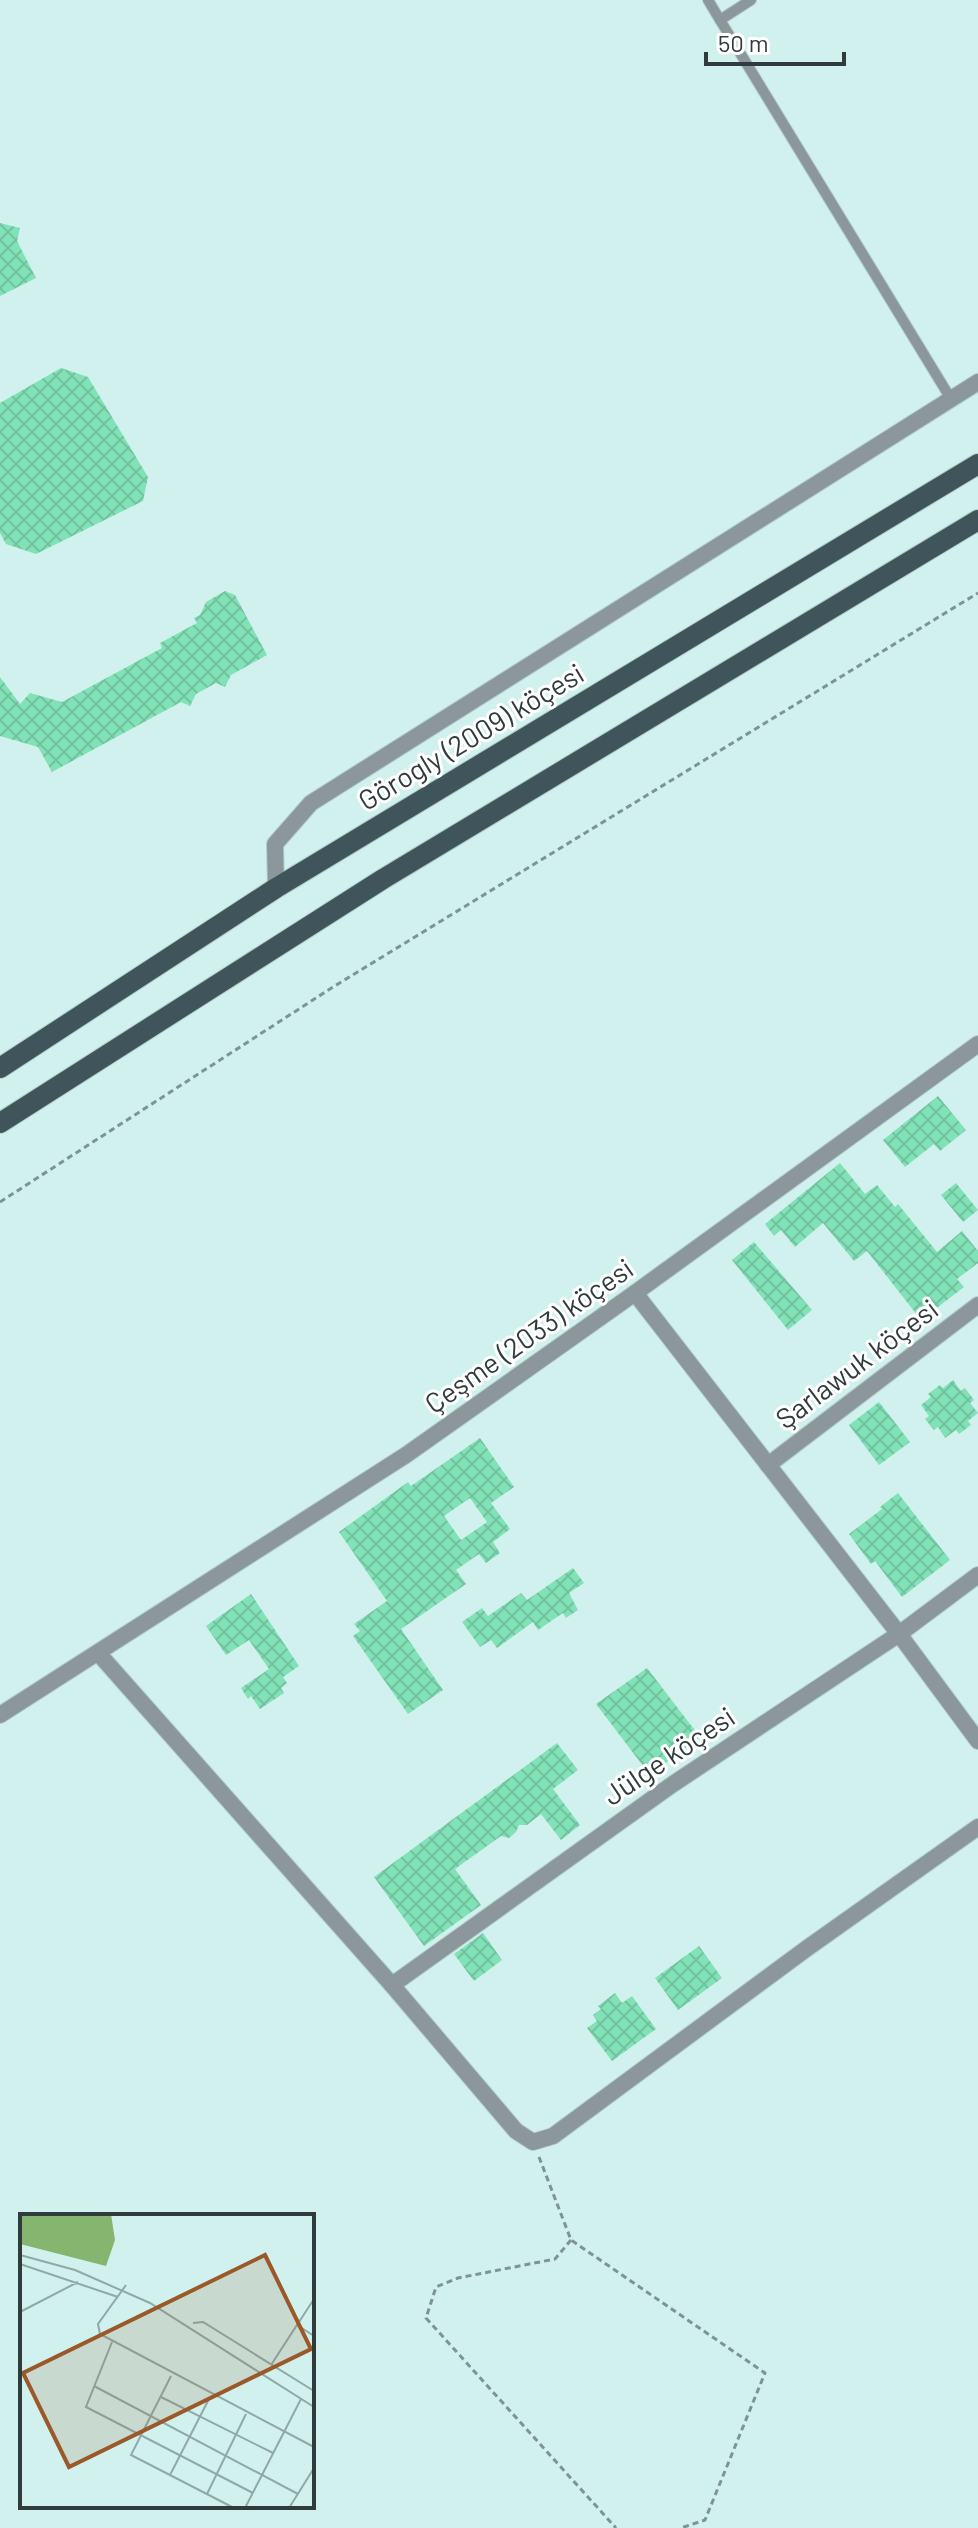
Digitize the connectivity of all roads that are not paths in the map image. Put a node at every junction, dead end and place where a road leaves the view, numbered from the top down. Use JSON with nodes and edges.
{"nodes":[{"id":1,"x":708,"y":0,"type":"edge"},
{"id":2,"x":751,"y":0,"type":"edge"},
{"id":3,"x":720,"y":20,"type":"junction"},
{"id":4,"x":978,"y":382,"type":"edge"},
{"id":5,"x":951,"y":399,"type":"junction"},
{"id":6,"x":978,"y":464,"type":"edge"},
{"id":7,"x":978,"y":520,"type":"edge"},
{"id":8,"x":276,"y":888,"type":"junction"},
{"id":9,"x":975,"y":1053,"type":"edge"},
{"id":10,"x":0,"y":1068,"type":"edge"},
{"id":11,"x":0,"y":1123,"type":"edge"},
{"id":12,"x":635,"y":1293,"type":"junction"},
{"id":13,"x":978,"y":1305,"type":"edge"},
{"id":14,"x":768,"y":1465,"type":"junction"},
{"id":15,"x":978,"y":1575,"type":"edge"},
{"id":16,"x":899,"y":1634,"type":"junction"},
{"id":17,"x":99,"y":1654,"type":"junction"},
{"id":18,"x":0,"y":1715,"type":"edge"},
{"id":19,"x":978,"y":1741,"type":"edge"},
{"id":20,"x":978,"y":1827,"type":"edge"},
{"id":21,"x":392,"y":1985,"type":"junction"}],
"edges":[{"from":1,"to":3,"type":"lane"},
{"from":2,"to":3,"type":"lane"},
{"from":3,"to":5,"type":"lane"},
{"from":4,"to":5,"type":"street"},
{"from":5,"to":8,"type":"street"},
{"from":6,"to":8,"type":"main road","name":"Görogly (2009) köçesi"},
{"from":7,"to":11,"type":"main road"},
{"from":8,"to":10,"type":"main road","name":"Görogly (2009) köçesi"},
{"from":9,"to":12,"type":"street","name":"Çeşme (2033) köçesi"},
{"from":12,"to":14,"type":"street"},
{"from":12,"to":17,"type":"street","name":"Çeşme (2033) köçesi"},
{"from":13,"to":14,"type":"street","name":"Şarlawuk köçesi"},
{"from":14,"to":16,"type":"street"},
{"from":15,"to":16,"type":"street","name":"Jülge köçesi"},
{"from":16,"to":19,"type":"street"},
{"from":16,"to":21,"type":"street","name":"Jülge köçesi"},
{"from":17,"to":18,"type":"street","name":"Çeşme (2033) köçesi"},
{"from":17,"to":21,"type":"street"},
{"from":20,"to":21,"type":"street"}]}
